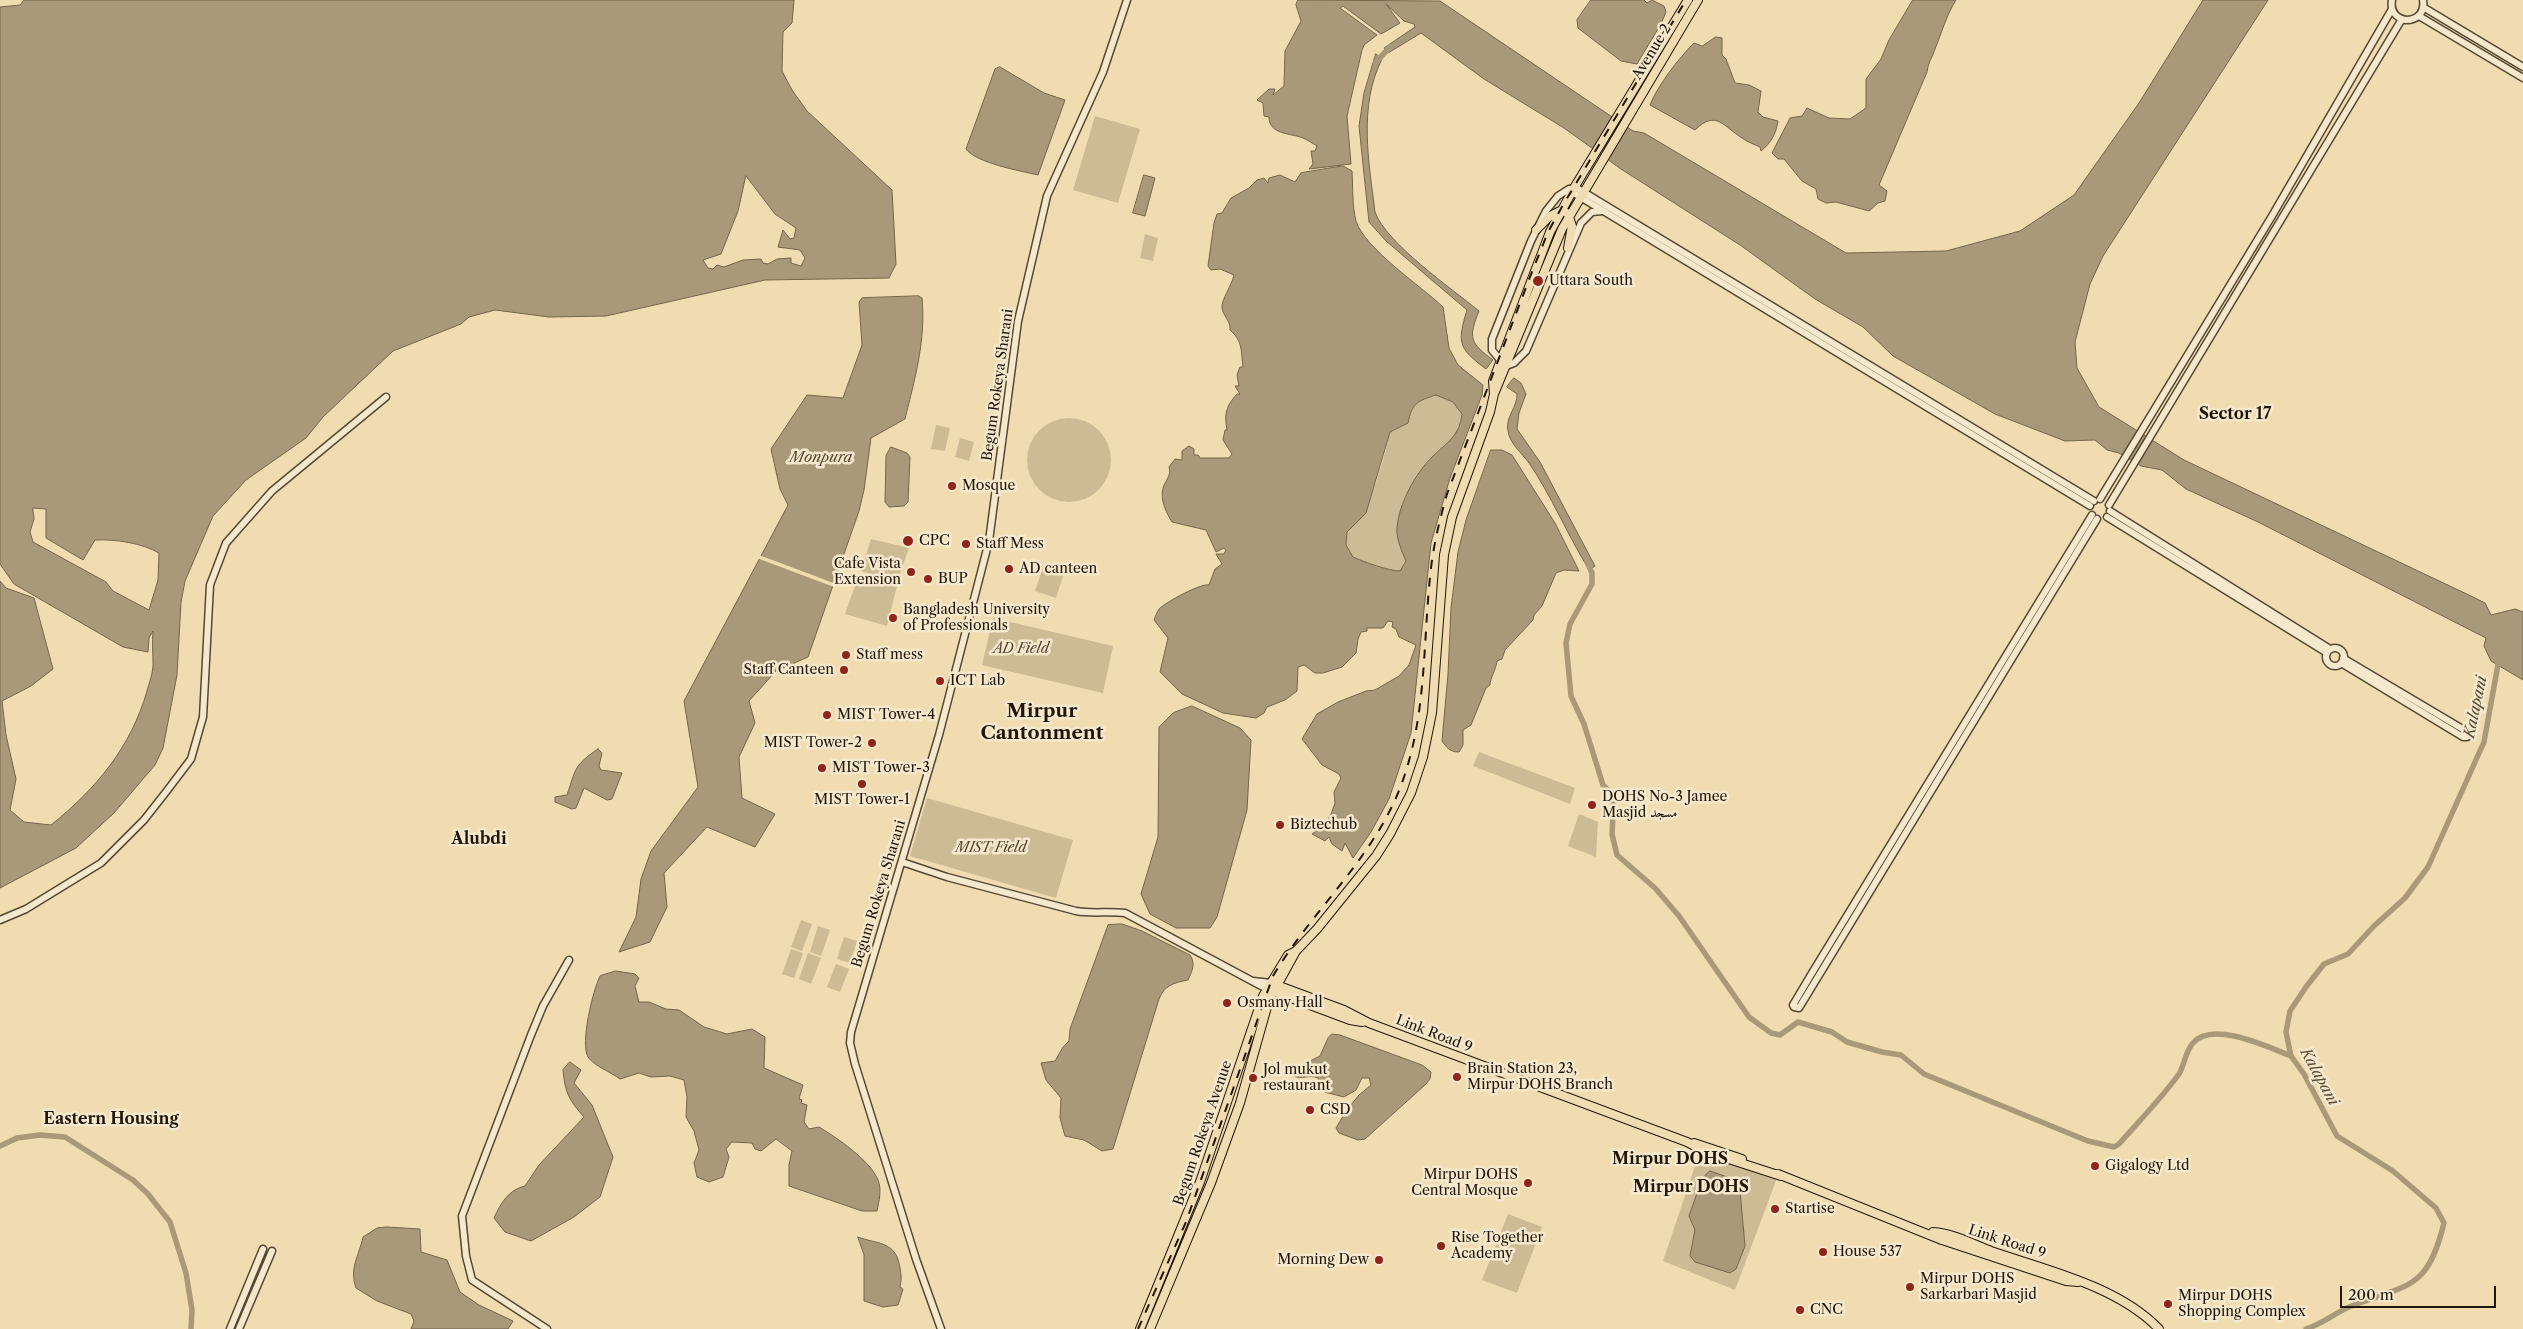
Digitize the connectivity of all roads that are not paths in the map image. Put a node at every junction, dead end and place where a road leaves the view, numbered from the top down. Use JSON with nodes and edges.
{"nodes":[{"id":1,"x":1126,"y":0,"type":"edge"},
{"id":2,"x":1688,"y":0,"type":"edge"},
{"id":3,"x":1698,"y":0,"type":"edge"},
{"id":4,"x":2392,"y":0,"type":"edge"},
{"id":5,"x":2423,"y":4,"type":"edge"},
{"id":6,"x":2392,"y":10,"type":"junction"},
{"id":7,"x":2419,"y":16,"type":"junction"},
{"id":8,"x":2402,"y":19,"type":"junction"},
{"id":9,"x":2523,"y":67,"type":"edge"},
{"id":10,"x":2523,"y":78,"type":"edge"},
{"id":11,"x":1624,"y":112,"type":"junction"},
{"id":12,"x":1573,"y":190,"type":"junction"},
{"id":13,"x":1582,"y":193,"type":"junction"},
{"id":14,"x":1562,"y":210,"type":"junction"},
{"id":15,"x":1604,"y":211,"type":"junction"},
{"id":16,"x":1570,"y":215,"type":"junction"},
{"id":17,"x":1536,"y":230,"type":"junction"},
{"id":18,"x":1568,"y":248,"type":"junction"},
{"id":19,"x":1503,"y":363,"type":"junction"},
{"id":20,"x":386,"y":397,"type":"dead end"},
{"id":21,"x":2095,"y":502,"type":"junction"},
{"id":22,"x":2109,"y":511,"type":"junction"},
{"id":23,"x":2094,"y":517,"type":"junction"},
{"id":24,"x":2328,"y":651,"type":"junction"},
{"id":25,"x":2342,"y":661,"type":"junction"},
{"id":26,"x":2465,"y":734,"type":"dead end"},
{"id":27,"x":902,"y":862,"type":"junction"},
{"id":28,"x":0,"y":920,"type":"edge"},
{"id":29,"x":569,"y":960,"type":"dead end"},
{"id":30,"x":1272,"y":987,"type":"junction"},
{"id":31,"x":263,"y":1249,"type":"dead end"},
{"id":32,"x":272,"y":1251,"type":"dead end"},
{"id":33,"x":230,"y":1329,"type":"edge"},
{"id":34,"x":239,"y":1329,"type":"edge"},
{"id":35,"x":547,"y":1329,"type":"edge"},
{"id":36,"x":941,"y":1329,"type":"edge"},
{"id":37,"x":1140,"y":1329,"type":"edge"},
{"id":38,"x":1150,"y":1329,"type":"edge"},
{"id":39,"x":2159,"y":1329,"type":"edge"}],
"edges":[{"from":1,"to":27,"type":"street","name":"Begum Rokeya Sharani"},
{"from":2,"to":11,"type":"main road","name":"Avenue 2"},
{"from":3,"to":11,"type":"main road","name":"Avenue 2"},
{"from":4,"to":6,"type":"street"},
{"from":5,"to":7,"type":"street"},
{"from":5,"to":9,"type":"street"},
{"from":6,"to":8,"type":"street"},
{"from":6,"to":21,"type":"street"},
{"from":7,"to":8,"type":"street"},
{"from":7,"to":10,"type":"street"},
{"from":8,"to":22,"type":"street"},
{"from":11,"to":12,"type":"main road"},
{"from":11,"to":13,"type":"main road"},
{"from":12,"to":13,"type":"street"},
{"from":12,"to":14,"type":"main road"},
{"from":12,"to":17,"type":"street"},
{"from":13,"to":15,"type":"street"},
{"from":13,"to":16,"type":"main road"},
{"from":13,"to":21,"type":"street"},
{"from":14,"to":16,"type":"main road"},
{"from":14,"to":17,"type":"main road"},
{"from":14,"to":19,"type":"main road"},
{"from":15,"to":18,"type":"street"},
{"from":15,"to":21,"type":"street"},
{"from":16,"to":18,"type":"main road"},
{"from":16,"to":19,"type":"main road"},
{"from":17,"to":19,"type":"street"},
{"from":18,"to":19,"type":"street"},
{"from":19,"to":30,"type":"main road","name":"Begum Rokeya Avenue"},
{"from":20,"to":28,"type":"street"},
{"from":21,"to":22,"type":"street"},
{"from":21,"to":23,"type":"street"},
{"from":22,"to":23,"type":"street"},
{"from":22,"to":24,"type":"street"},
{"from":23,"to":23,"type":"street"},
{"from":24,"to":25,"type":"street"},
{"from":24,"to":25,"type":"street"},
{"from":25,"to":26,"type":"street"},
{"from":27,"to":30,"type":"street"},
{"from":27,"to":36,"type":"street","name":"Begum Rokeya Sharani"},
{"from":29,"to":35,"type":"street"},
{"from":30,"to":37,"type":"main road","name":"Begum Rokeya Avenue"},
{"from":30,"to":38,"type":"main road","name":"Begum Rokeya Avenue"},
{"from":30,"to":39,"type":"main road","name":"Link Road 9"},
{"from":31,"to":33,"type":"street"},
{"from":32,"to":34,"type":"street"}]}
